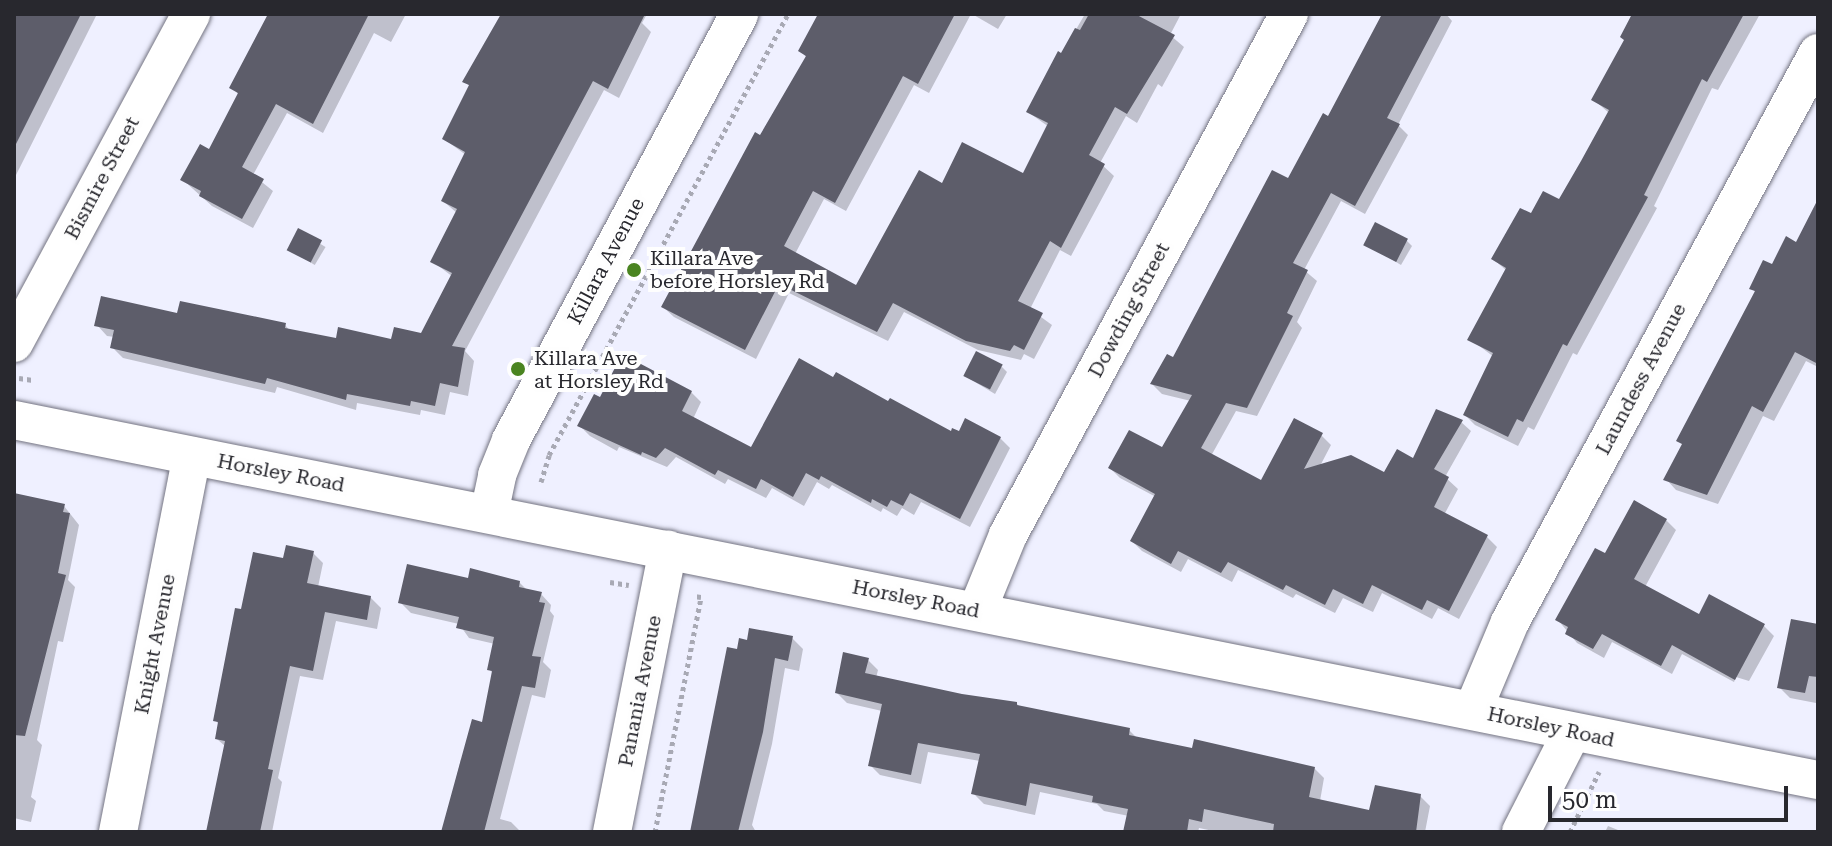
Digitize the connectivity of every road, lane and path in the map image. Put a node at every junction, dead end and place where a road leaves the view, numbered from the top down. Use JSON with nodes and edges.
{"nodes":[{"id":1,"x":191,"y":14,"type":"edge"},
{"id":2,"x":739,"y":14,"type":"edge"},
{"id":3,"x":788,"y":14,"type":"edge"},
{"id":4,"x":1289,"y":14,"type":"edge"},
{"id":5,"x":1818,"y":53,"type":"edge"},
{"id":6,"x":14,"y":343,"type":"edge"},
{"id":7,"x":14,"y":420,"type":"edge"},
{"id":8,"x":192,"y":456,"type":"junction"},
{"id":9,"x":541,"y":482,"type":"dead end"},
{"id":10,"x":489,"y":514,"type":"junction"},
{"id":11,"x":668,"y":550,"type":"junction"},
{"id":12,"x":977,"y":611,"type":"junction"},
{"id":13,"x":1473,"y":710,"type":"junction"},
{"id":14,"x":1586,"y":734,"type":"junction"},
{"id":15,"x":1818,"y":780,"type":"edge"},
{"id":16,"x":118,"y":832,"type":"edge"},
{"id":17,"x":612,"y":832,"type":"edge"},
{"id":18,"x":1521,"y":832,"type":"edge"},
{"id":19,"x":1570,"y":832,"type":"edge"}],
"edges":[{"from":1,"to":6,"type":"street","name":"Bismire Street"},
{"from":2,"to":10,"type":"street","name":"Killara Avenue"},
{"from":3,"to":9,"type":"path"},
{"from":4,"to":12,"type":"street","name":"Dowding Street"},
{"from":5,"to":13,"type":"street","name":"Laundess Avenue"},
{"from":7,"to":8,"type":"street","name":"Horsley Road"},
{"from":8,"to":10,"type":"street","name":"Horsley Road"},
{"from":8,"to":16,"type":"street","name":"Knight Avenue"},
{"from":10,"to":11,"type":"street","name":"Horsley Road"},
{"from":11,"to":12,"type":"street","name":"Horsley Road"},
{"from":11,"to":17,"type":"street","name":"Panania Avenue"},
{"from":12,"to":13,"type":"street","name":"Horsley Road"},
{"from":13,"to":14,"type":"street","name":"Horsley Road"},
{"from":14,"to":15,"type":"street","name":"Horsley Road"},
{"from":14,"to":18,"type":"street"},
{"from":14,"to":19,"type":"path"}]}
